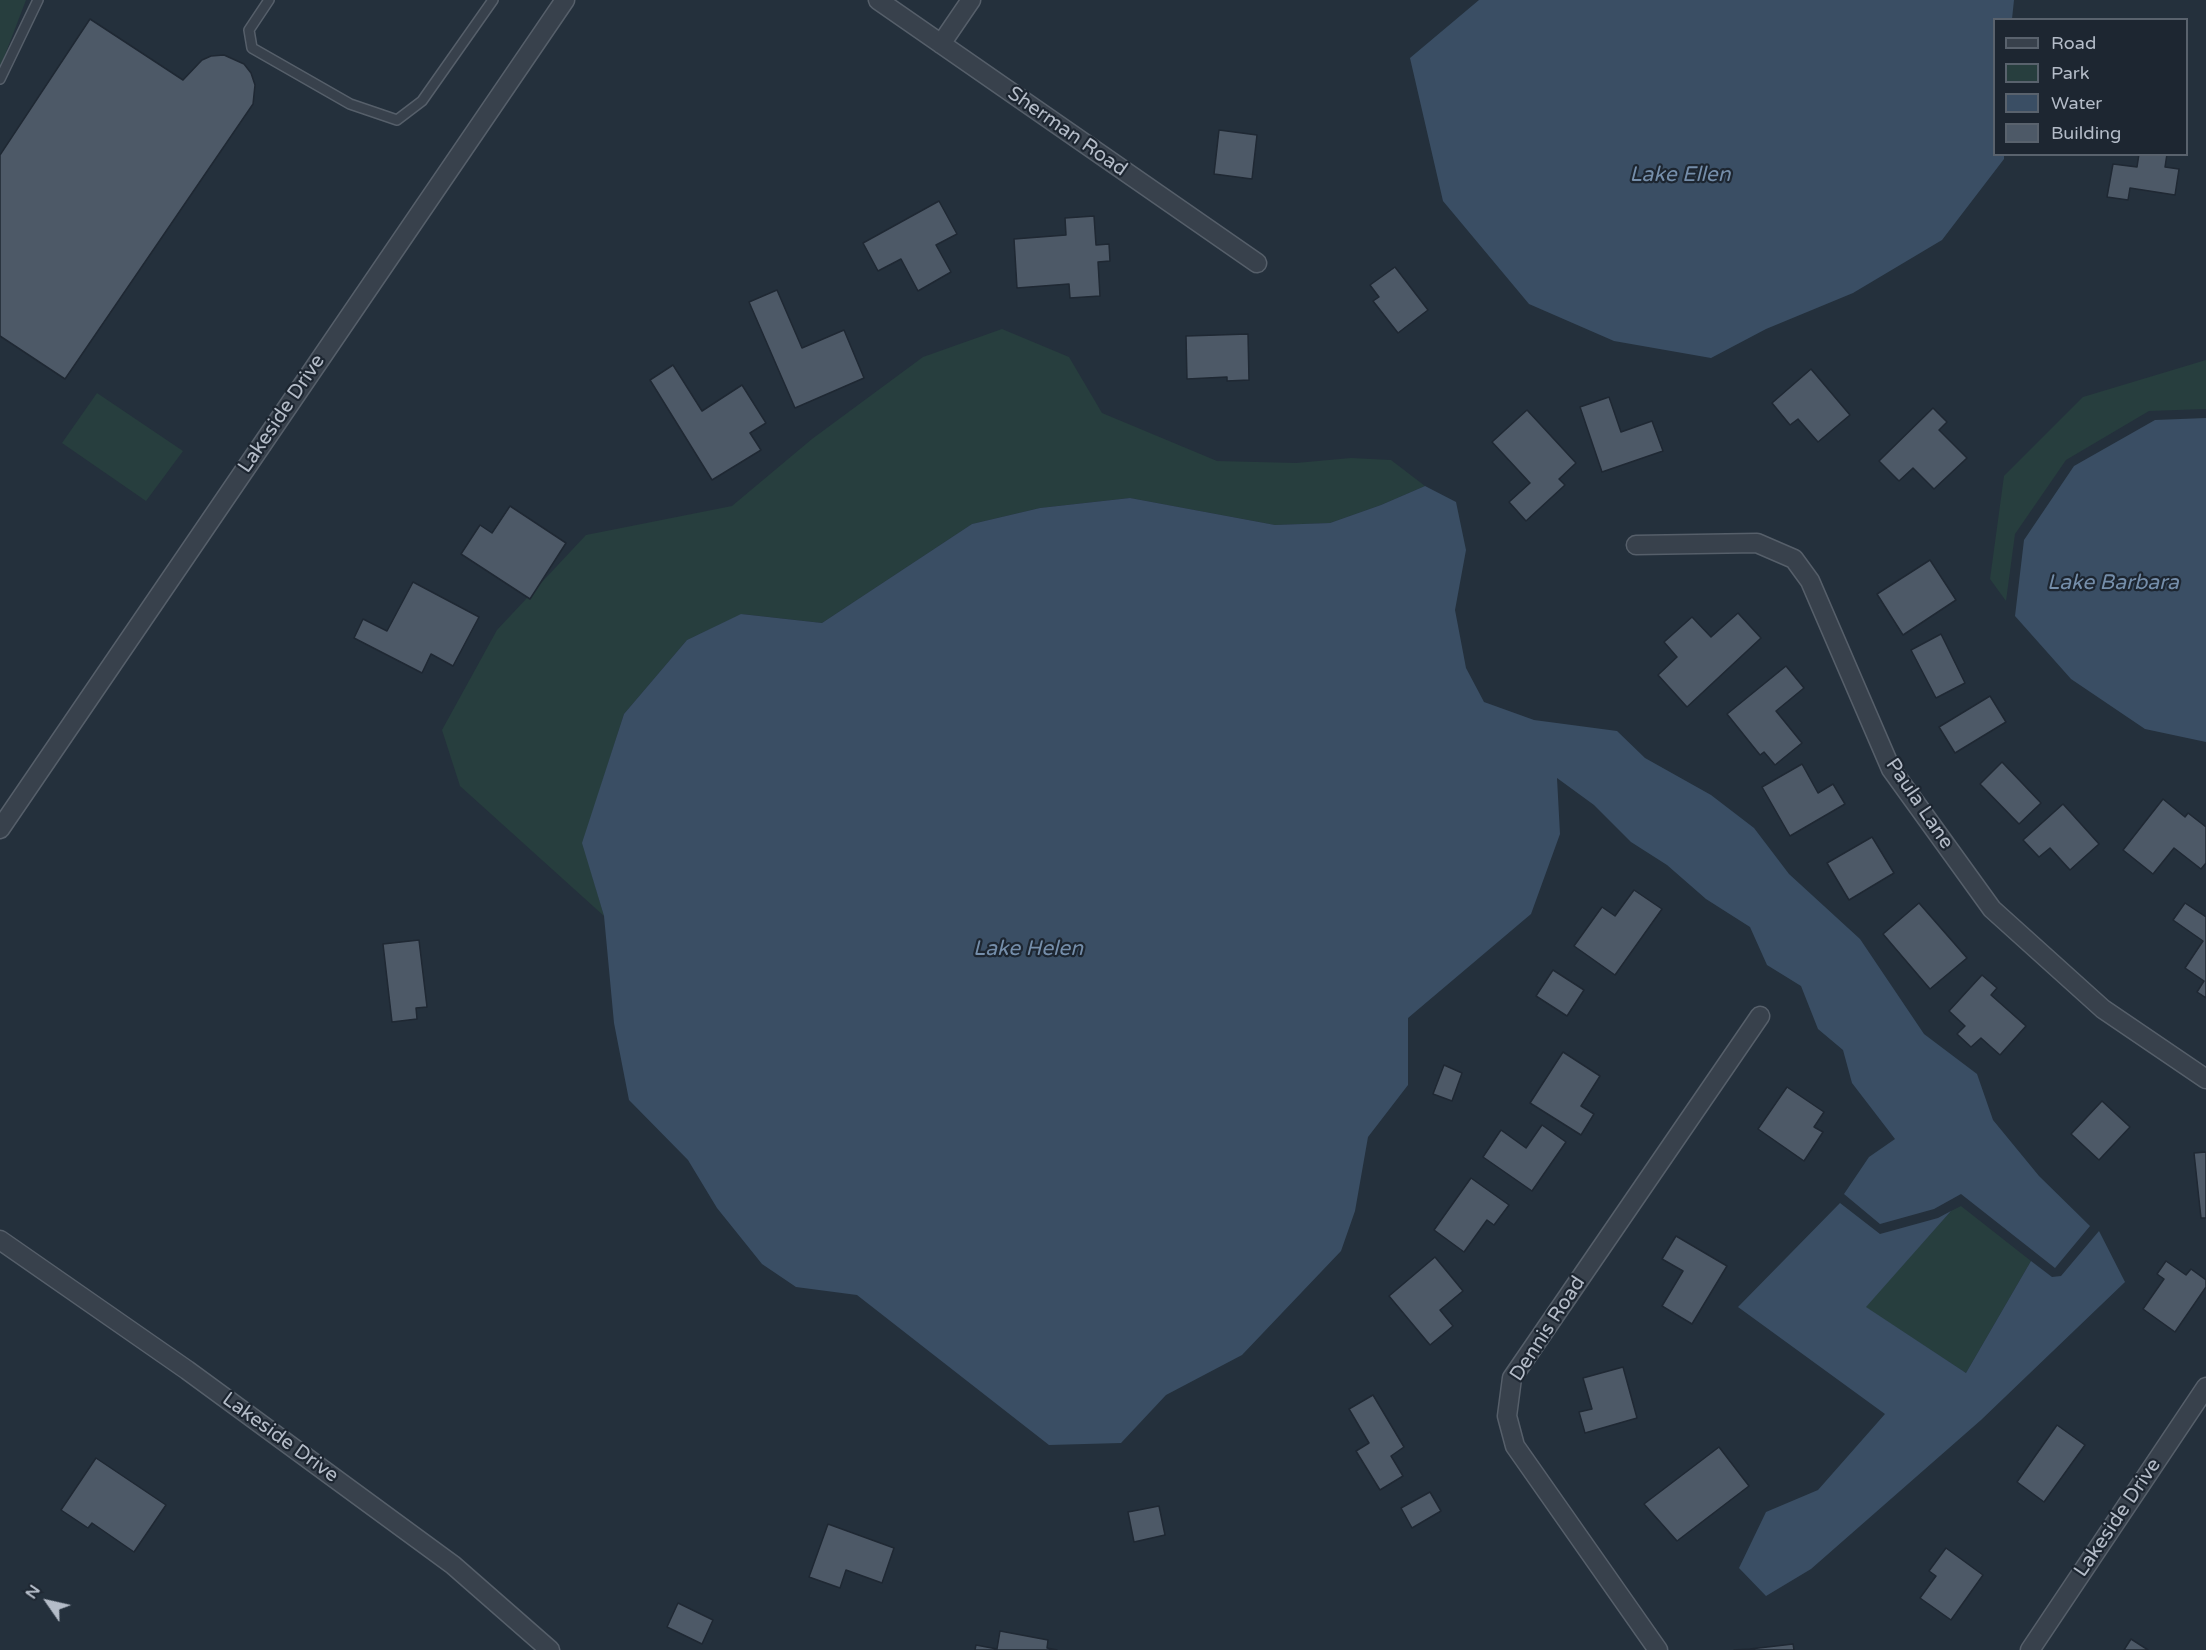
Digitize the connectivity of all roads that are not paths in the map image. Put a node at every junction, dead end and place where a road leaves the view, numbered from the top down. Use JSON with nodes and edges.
{"nodes":[{"id":1,"x":38,"y":0,"type":"edge"},
{"id":2,"x":269,"y":0,"type":"edge"},
{"id":3,"x":493,"y":0,"type":"edge"},
{"id":4,"x":565,"y":0,"type":"edge"},
{"id":5,"x":878,"y":0,"type":"edge"},
{"id":6,"x":971,"y":0,"type":"edge"},
{"id":7,"x":941,"y":44,"type":"junction"},
{"id":8,"x":0,"y":79,"type":"edge"},
{"id":9,"x":1257,"y":263,"type":"dead end"},
{"id":10,"x":1636,"y":545,"type":"dead end"},
{"id":11,"x":0,"y":829,"type":"edge"},
{"id":12,"x":1760,"y":1016,"type":"dead end"},
{"id":13,"x":2206,"y":1079,"type":"edge"},
{"id":14,"x":0,"y":1240,"type":"edge"},
{"id":15,"x":2206,"y":1387,"type":"edge"},
{"id":16,"x":550,"y":1650,"type":"edge"},
{"id":17,"x":1658,"y":1650,"type":"edge"},
{"id":18,"x":2030,"y":1650,"type":"edge"}],
"edges":[{"from":1,"to":8,"type":"lane"},
{"from":2,"to":3,"type":"lane"},
{"from":4,"to":11,"type":"street","name":"Lakeside Drive"},
{"from":5,"to":7,"type":"street","name":"Sherman Road"},
{"from":6,"to":7,"type":"street"},
{"from":7,"to":9,"type":"street","name":"Sherman Road"},
{"from":10,"to":13,"type":"street","name":"Paula Lane"},
{"from":12,"to":17,"type":"street","name":"Dennis Road"},
{"from":14,"to":16,"type":"street","name":"Lakeside Drive"},
{"from":15,"to":18,"type":"street","name":"Lakeside Drive"}]}
